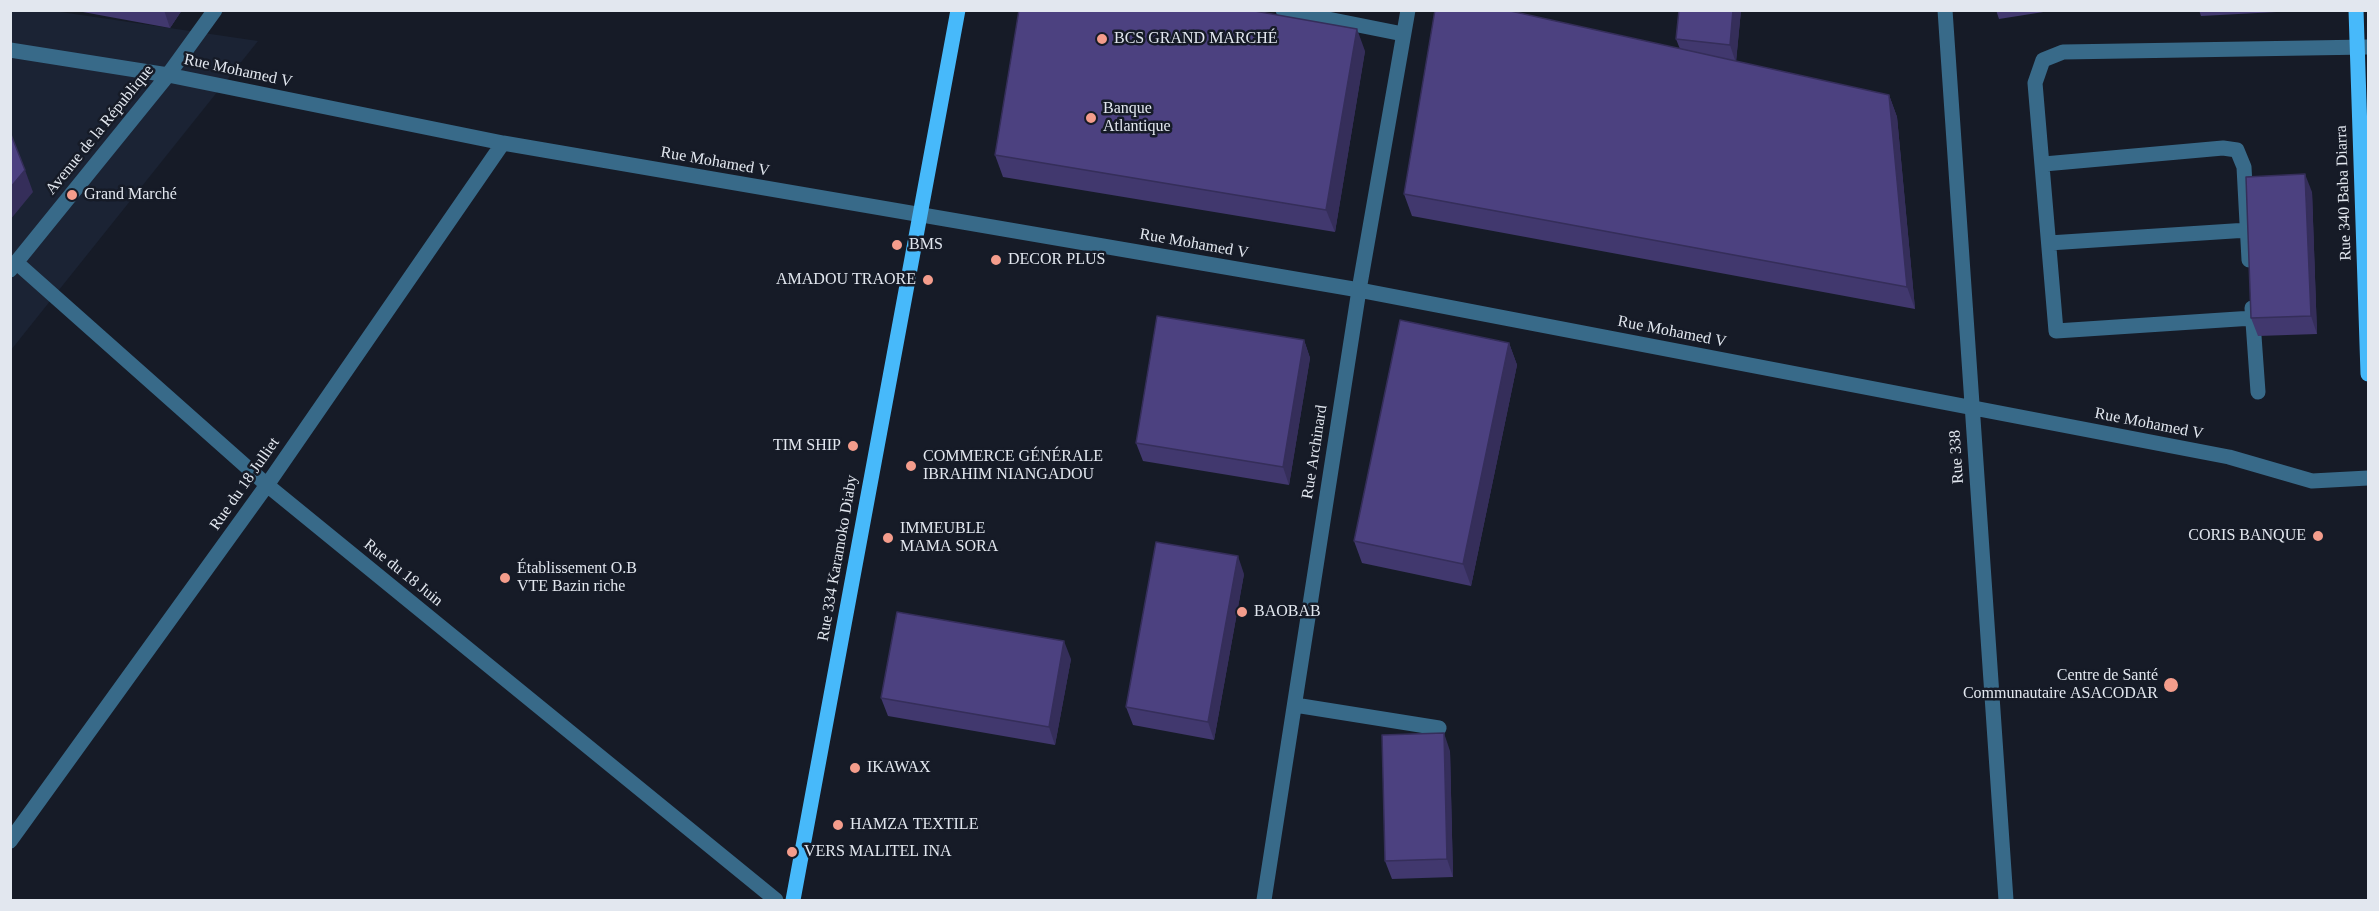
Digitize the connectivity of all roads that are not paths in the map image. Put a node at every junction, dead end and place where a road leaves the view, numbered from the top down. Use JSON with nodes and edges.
{"nodes":[{"id":1,"x":215,"y":10,"type":"edge"},
{"id":2,"x":958,"y":10,"type":"edge"},
{"id":3,"x":1283,"y":10,"type":"edge"},
{"id":4,"x":1408,"y":10,"type":"edge"},
{"id":5,"x":1945,"y":10,"type":"edge"},
{"id":6,"x":2356,"y":10,"type":"edge"},
{"id":7,"x":1403,"y":34,"type":"junction"},
{"id":8,"x":2363,"y":47,"type":"edge"},
{"id":9,"x":10,"y":50,"type":"edge"},
{"id":10,"x":168,"y":75,"type":"junction"},
{"id":11,"x":503,"y":143,"type":"junction"},
{"id":12,"x":2365,"y":162,"type":"edge"},
{"id":13,"x":2044,"y":164,"type":"junction"},
{"id":14,"x":919,"y":216,"type":"junction"},
{"id":15,"x":2248,"y":230,"type":"junction"},
{"id":16,"x":2049,"y":243,"type":"junction"},
{"id":17,"x":14,"y":266,"type":"edge"},
{"id":18,"x":2250,"y":274,"type":"edge"},
{"id":19,"x":1359,"y":290,"type":"junction"},
{"id":20,"x":2252,"y":296,"type":"edge"},
{"id":21,"x":2253,"y":318,"type":"junction"},
{"id":22,"x":2368,"y":374,"type":"edge"},
{"id":23,"x":2258,"y":392,"type":"dead end"},
{"id":24,"x":1971,"y":408,"type":"junction"},
{"id":25,"x":2368,"y":478,"type":"edge"},
{"id":26,"x":267,"y":485,"type":"junction"},
{"id":27,"x":1294,"y":705,"type":"junction"},
{"id":28,"x":1438,"y":728,"type":"dead end"},
{"id":29,"x":10,"y":841,"type":"edge"},
{"id":30,"x":776,"y":900,"type":"edge"},
{"id":31,"x":794,"y":900,"type":"edge"},
{"id":32,"x":1264,"y":900,"type":"edge"},
{"id":33,"x":2006,"y":900,"type":"edge"}],
"edges":[{"from":1,"to":10,"type":"street","name":"Avenue de la République"},
{"from":2,"to":14,"type":"main road","name":"Rue 334 Karamoko Diaby"},
{"from":3,"to":7,"type":"street"},
{"from":4,"to":7,"type":"street","name":"Rue Archinard"},
{"from":5,"to":24,"type":"street","name":"Rue 338"},
{"from":6,"to":8,"type":"main road","name":"Rue 340 Baba Diarra"},
{"from":7,"to":19,"type":"street","name":"Rue Archinard"},
{"from":8,"to":12,"type":"main road","name":"Rue 340 Baba Diarra"},
{"from":8,"to":13,"type":"street"},
{"from":9,"to":10,"type":"street","name":"Rue Mohamed V"},
{"from":10,"to":11,"type":"street","name":"Rue Mohamed V"},
{"from":10,"to":17,"type":"street","name":"Avenue de la République"},
{"from":11,"to":14,"type":"street","name":"Rue Mohamed V"},
{"from":11,"to":26,"type":"street","name":"Rue du 18 Julliet"},
{"from":12,"to":22,"type":"main road","name":"Rue 340 Baba Diarra"},
{"from":13,"to":15,"type":"street"},
{"from":13,"to":16,"type":"street"},
{"from":14,"to":19,"type":"street","name":"Rue Mohamed V"},
{"from":14,"to":31,"type":"main road","name":"Rue 334 Karamoko Diaby"},
{"from":15,"to":16,"type":"street"},
{"from":15,"to":18,"type":"street"},
{"from":16,"to":21,"type":"street"},
{"from":17,"to":26,"type":"street","name":"Rue du 18 Juin"},
{"from":19,"to":24,"type":"street","name":"Rue Mohamed V"},
{"from":19,"to":27,"type":"street","name":"Rue Archinard"},
{"from":20,"to":21,"type":"street"},
{"from":21,"to":23,"type":"street"},
{"from":24,"to":25,"type":"street","name":"Rue Mohamed V"},
{"from":24,"to":33,"type":"street","name":"Rue 338"},
{"from":26,"to":29,"type":"street","name":"Rue du 18 Julliet"},
{"from":26,"to":30,"type":"street","name":"Rue du 18 Juin"},
{"from":27,"to":28,"type":"street"},
{"from":27,"to":32,"type":"street","name":"Rue Archinard"}]}
